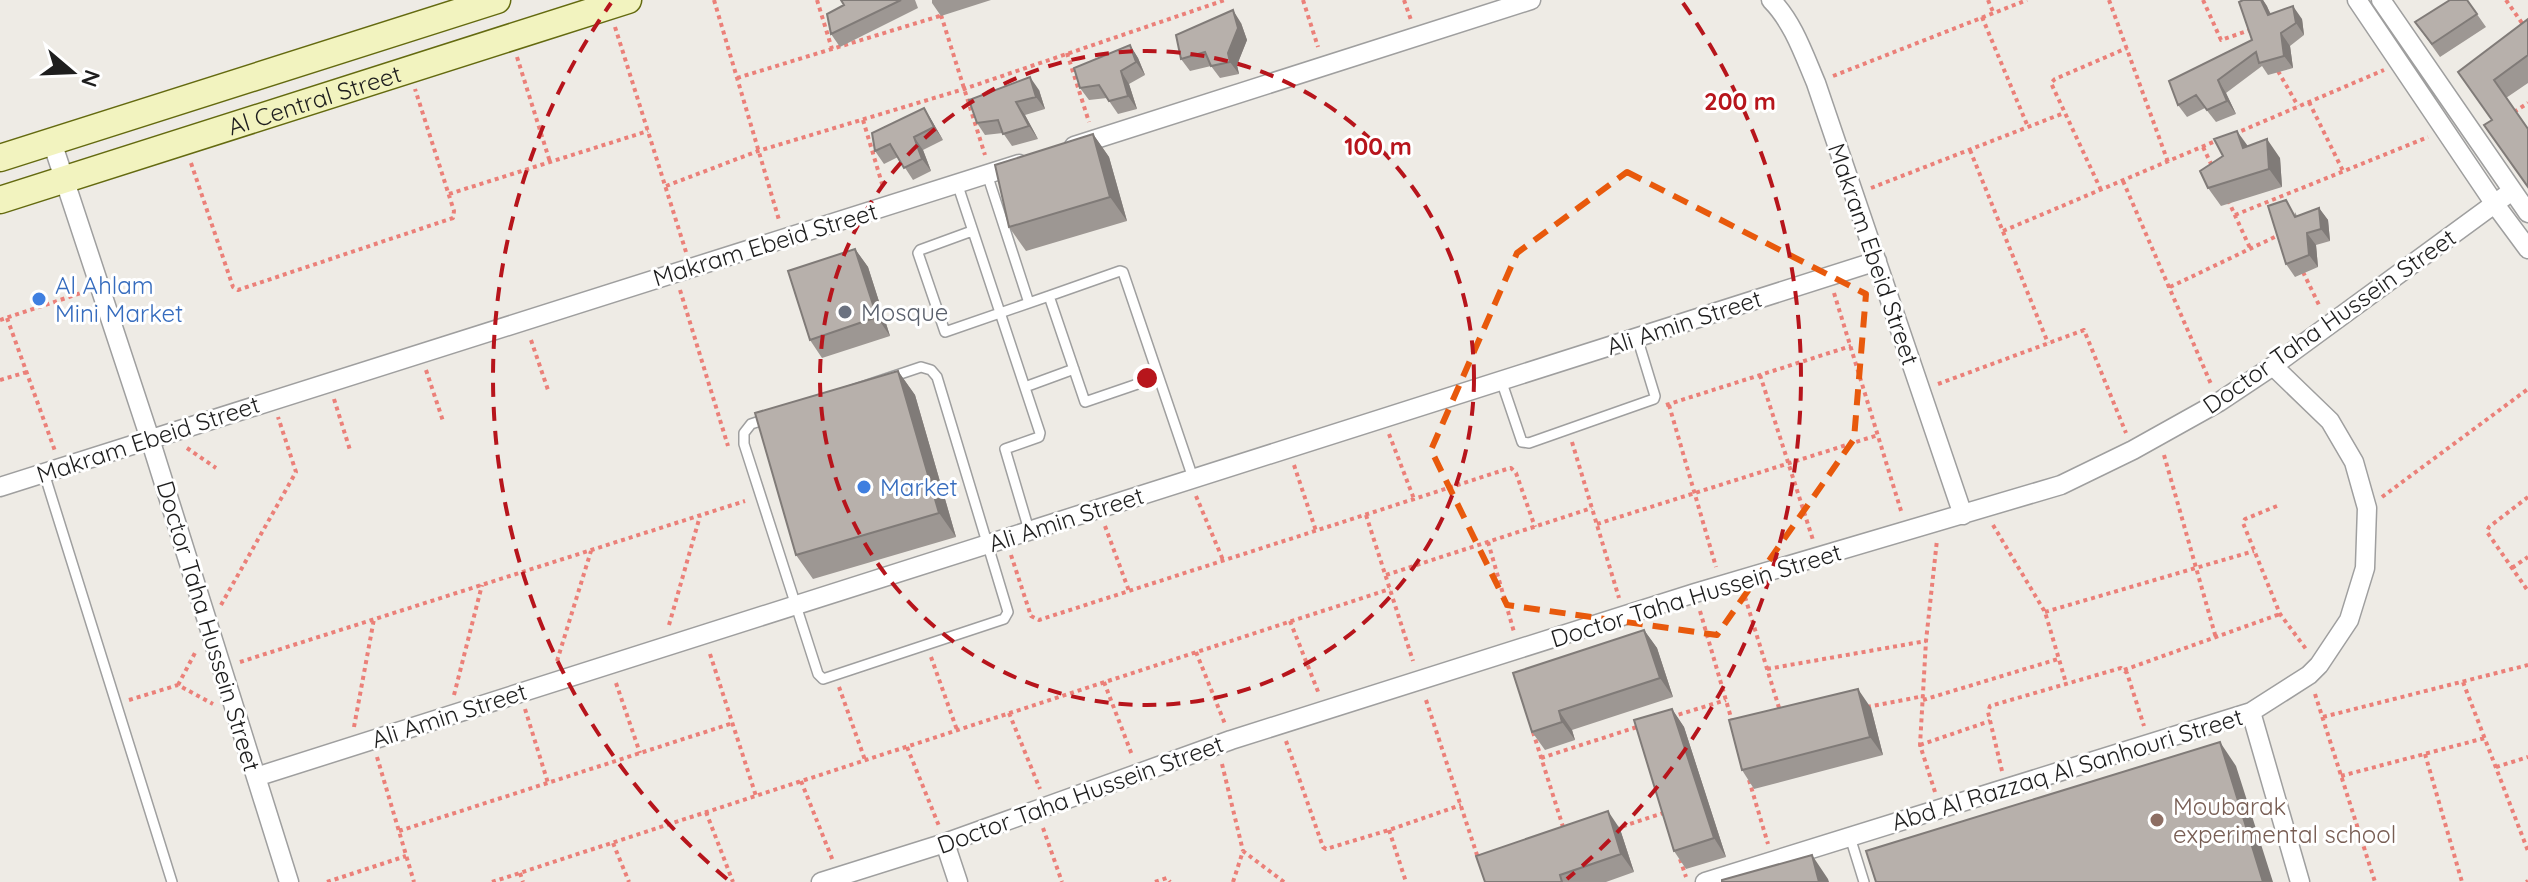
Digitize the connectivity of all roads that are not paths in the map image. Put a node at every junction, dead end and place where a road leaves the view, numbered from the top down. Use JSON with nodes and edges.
{"nodes":[{"id":1,"x":497,"y":0,"type":"edge"},
{"id":2,"x":1531,"y":0,"type":"edge"},
{"id":3,"x":1771,"y":0,"type":"edge"},
{"id":4,"x":2357,"y":0,"type":"edge"},
{"id":5,"x":2381,"y":0,"type":"edge"},
{"id":6,"x":618,"y":3,"type":"edge"},
{"id":7,"x":52,"y":142,"type":"junction"},
{"id":8,"x":0,"y":158,"type":"edge"},
{"id":9,"x":988,"y":173,"type":"junction"},
{"id":10,"x":64,"y":179,"type":"junction"},
{"id":11,"x":957,"y":183,"type":"junction"},
{"id":12,"x":2512,"y":191,"type":"junction"},
{"id":13,"x":0,"y":200,"type":"edge"},
{"id":14,"x":2494,"y":203,"type":"junction"},
{"id":15,"x":2528,"y":213,"type":"edge"},
{"id":16,"x":972,"y":231,"type":"junction"},
{"id":17,"x":2528,"y":249,"type":"edge"},
{"id":18,"x":1877,"y":261,"type":"junction"},
{"id":19,"x":1049,"y":296,"type":"junction"},
{"id":20,"x":1029,"y":303,"type":"junction"},
{"id":21,"x":1001,"y":313,"type":"junction"},
{"id":22,"x":1637,"y":337,"type":"junction"},
{"id":23,"x":2273,"y":366,"type":"junction"},
{"id":24,"x":1074,"y":369,"type":"junction"},
{"id":25,"x":1158,"y":377,"type":"junction"},
{"id":26,"x":1501,"y":380,"type":"junction"},
{"id":27,"x":1025,"y":387,"type":"junction"},
{"id":28,"x":157,"y":436,"type":"junction"},
{"id":29,"x":52,"y":470,"type":"junction"},
{"id":30,"x":1191,"y":479,"type":"junction"},
{"id":31,"x":0,"y":487,"type":"edge"},
{"id":32,"x":1963,"y":515,"type":"junction"},
{"id":33,"x":1029,"y":530,"type":"junction"},
{"id":34,"x":997,"y":541,"type":"junction"},
{"id":35,"x":795,"y":605,"type":"junction"},
{"id":36,"x":2251,"y":712,"type":"junction"},
{"id":37,"x":256,"y":777,"type":"junction"},
{"id":38,"x":1850,"y":837,"type":"junction"},
{"id":39,"x":945,"y":843,"type":"junction"},
{"id":40,"x":830,"y":879,"type":"edge"},
{"id":41,"x":172,"y":882,"type":"edge"},
{"id":42,"x":289,"y":882,"type":"edge"},
{"id":43,"x":958,"y":882,"type":"edge"},
{"id":44,"x":1705,"y":882,"type":"edge"},
{"id":45,"x":1864,"y":882,"type":"edge"},
{"id":46,"x":2300,"y":882,"type":"edge"}],
"edges":[{"from":1,"to":7,"type":"street","name":"Al Central Street"},
{"from":2,"to":9,"type":"street","name":"Makram Ebeid Street"},
{"from":3,"to":18,"type":"street","name":"Makram Ebeid Street"},
{"from":4,"to":14,"type":"street"},
{"from":5,"to":12,"type":"street"},
{"from":6,"to":10,"type":"street","name":"Al Central Street"},
{"from":7,"to":8,"type":"street","name":"Al Central Street"},
{"from":7,"to":10,"type":"street","name":"Doctor Taha Hussein Street"},
{"from":9,"to":11,"type":"street","name":"Makram Ebeid Street"},
{"from":9,"to":20,"type":"lane"},
{"from":10,"to":13,"type":"street","name":"Al Central Street"},
{"from":10,"to":28,"type":"street","name":"Doctor Taha Hussein Street"},
{"from":11,"to":16,"type":"lane"},
{"from":11,"to":28,"type":"street","name":"Makram Ebeid Street"},
{"from":12,"to":14,"type":"street","name":"Doctor Taha Hussein Street"},
{"from":12,"to":15,"type":"street"},
{"from":14,"to":17,"type":"street"},
{"from":14,"to":23,"type":"street","name":"Doctor Taha Hussein Street"},
{"from":16,"to":21,"type":"lane"},
{"from":16,"to":21,"type":"lane"},
{"from":18,"to":22,"type":"street","name":"Ali Amin Street"},
{"from":18,"to":32,"type":"street","name":"Makram Ebeid Street"},
{"from":19,"to":20,"type":"lane"},
{"from":19,"to":24,"type":"lane"},
{"from":19,"to":25,"type":"lane"},
{"from":20,"to":21,"type":"lane"},
{"from":21,"to":27,"type":"lane"},
{"from":22,"to":26,"type":"street","name":"Ali Amin Street"},
{"from":22,"to":26,"type":"lane"},
{"from":23,"to":32,"type":"street","name":"Doctor Taha Hussein Street"},
{"from":23,"to":36,"type":"street","name":"Abd Al Razzaq Al Sanhouri Street"},
{"from":24,"to":25,"type":"lane"},
{"from":24,"to":27,"type":"lane"},
{"from":25,"to":30,"type":"lane"},
{"from":26,"to":30,"type":"street","name":"Ali Amin Street"},
{"from":27,"to":33,"type":"lane"},
{"from":28,"to":29,"type":"street","name":"Makram Ebeid Street"},
{"from":28,"to":37,"type":"street","name":"Doctor Taha Hussein Street"},
{"from":29,"to":31,"type":"street","name":"Makram Ebeid Street"},
{"from":29,"to":41,"type":"lane"},
{"from":30,"to":33,"type":"street","name":"Ali Amin Street"},
{"from":32,"to":39,"type":"street","name":"Doctor Taha Hussein Street"},
{"from":33,"to":34,"type":"street","name":"Ali Amin Street"},
{"from":34,"to":35,"type":"street","name":"Ali Amin Street"},
{"from":34,"to":35,"type":"lane"},
{"from":34,"to":35,"type":"lane"},
{"from":35,"to":37,"type":"street","name":"Ali Amin Street"},
{"from":36,"to":38,"type":"street","name":"Abd Al Razzaq Al Sanhouri Street"},
{"from":36,"to":46,"type":"street"},
{"from":37,"to":42,"type":"street","name":"Doctor Taha Hussein Street"},
{"from":38,"to":44,"type":"street","name":"Abd Al Razzaq Al Sanhouri Street"},
{"from":38,"to":45,"type":"lane"},
{"from":39,"to":40,"type":"street","name":"Doctor Taha Hussein Street"},
{"from":39,"to":43,"type":"street"}]}
